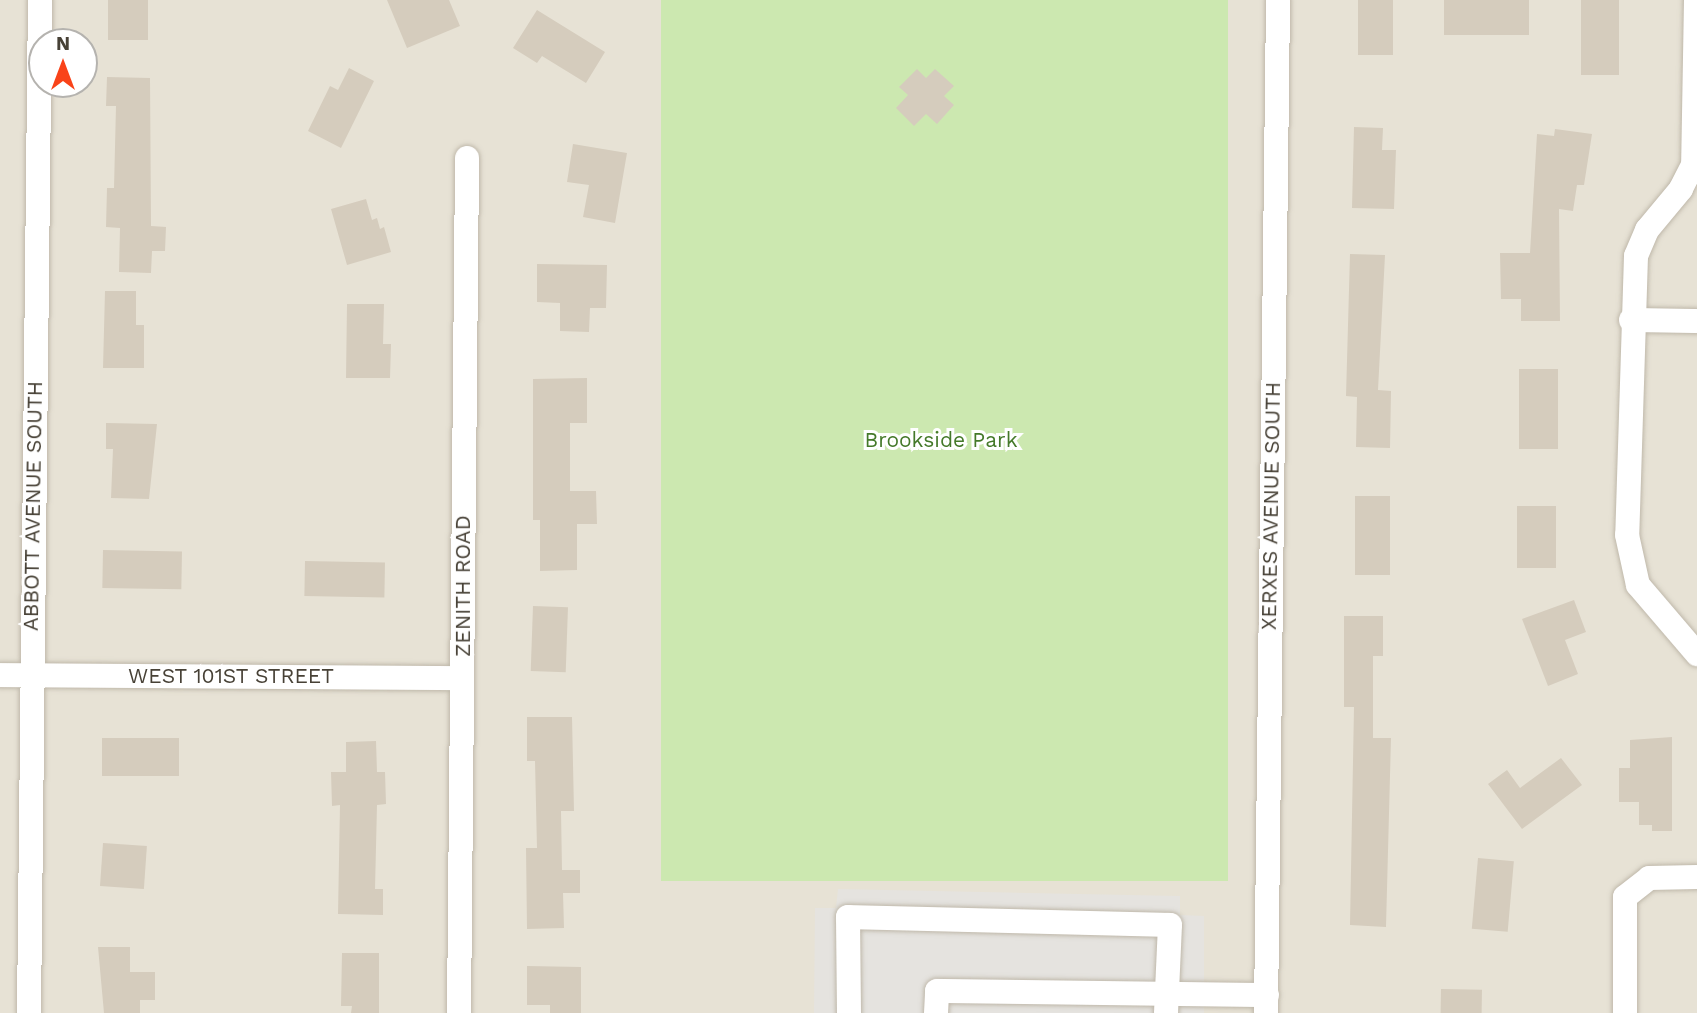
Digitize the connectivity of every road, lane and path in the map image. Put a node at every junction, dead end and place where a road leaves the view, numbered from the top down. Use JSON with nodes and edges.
{"nodes":[{"id":1,"x":40,"y":0,"type":"edge"},
{"id":2,"x":1278,"y":0,"type":"edge"},
{"id":3,"x":1696,"y":0,"type":"edge"},
{"id":4,"x":467,"y":158,"type":"dead end"},
{"id":5,"x":1631,"y":320,"type":"junction"},
{"id":6,"x":1697,"y":321,"type":"edge"},
{"id":7,"x":1697,"y":654,"type":"edge"},
{"id":8,"x":0,"y":675,"type":"edge"},
{"id":9,"x":31,"y":675,"type":"junction"},
{"id":10,"x":462,"y":678,"type":"junction"},
{"id":11,"x":1697,"y":877,"type":"edge"},
{"id":12,"x":1167,"y":1004,"type":"edge"},
{"id":13,"x":1267,"y":1004,"type":"edge"},
{"id":14,"x":29,"y":1013,"type":"edge"},
{"id":15,"x":459,"y":1013,"type":"edge"},
{"id":16,"x":849,"y":1013,"type":"edge"},
{"id":17,"x":936,"y":1013,"type":"edge"},
{"id":18,"x":1625,"y":1013,"type":"edge"}],
"edges":[{"from":1,"to":9,"type":"street","name":"ABBOTT AVENUE SOUTH"},
{"from":2,"to":13,"type":"street","name":"XERXES AVENUE SOUTH"},
{"from":3,"to":5,"type":"street"},
{"from":4,"to":10,"type":"street","name":"ZENITH ROAD"},
{"from":5,"to":6,"type":"street"},
{"from":5,"to":7,"type":"street"},
{"from":8,"to":9,"type":"street","name":"WEST 101ST STREET"},
{"from":9,"to":10,"type":"street","name":"WEST 101ST STREET"},
{"from":9,"to":14,"type":"street","name":"ABBOTT AVENUE SOUTH"},
{"from":10,"to":15,"type":"street","name":"ZENITH ROAD"},
{"from":11,"to":18,"type":"street"},
{"from":12,"to":13,"type":"street"},
{"from":12,"to":16,"type":"street"},
{"from":12,"to":17,"type":"street"}]}
